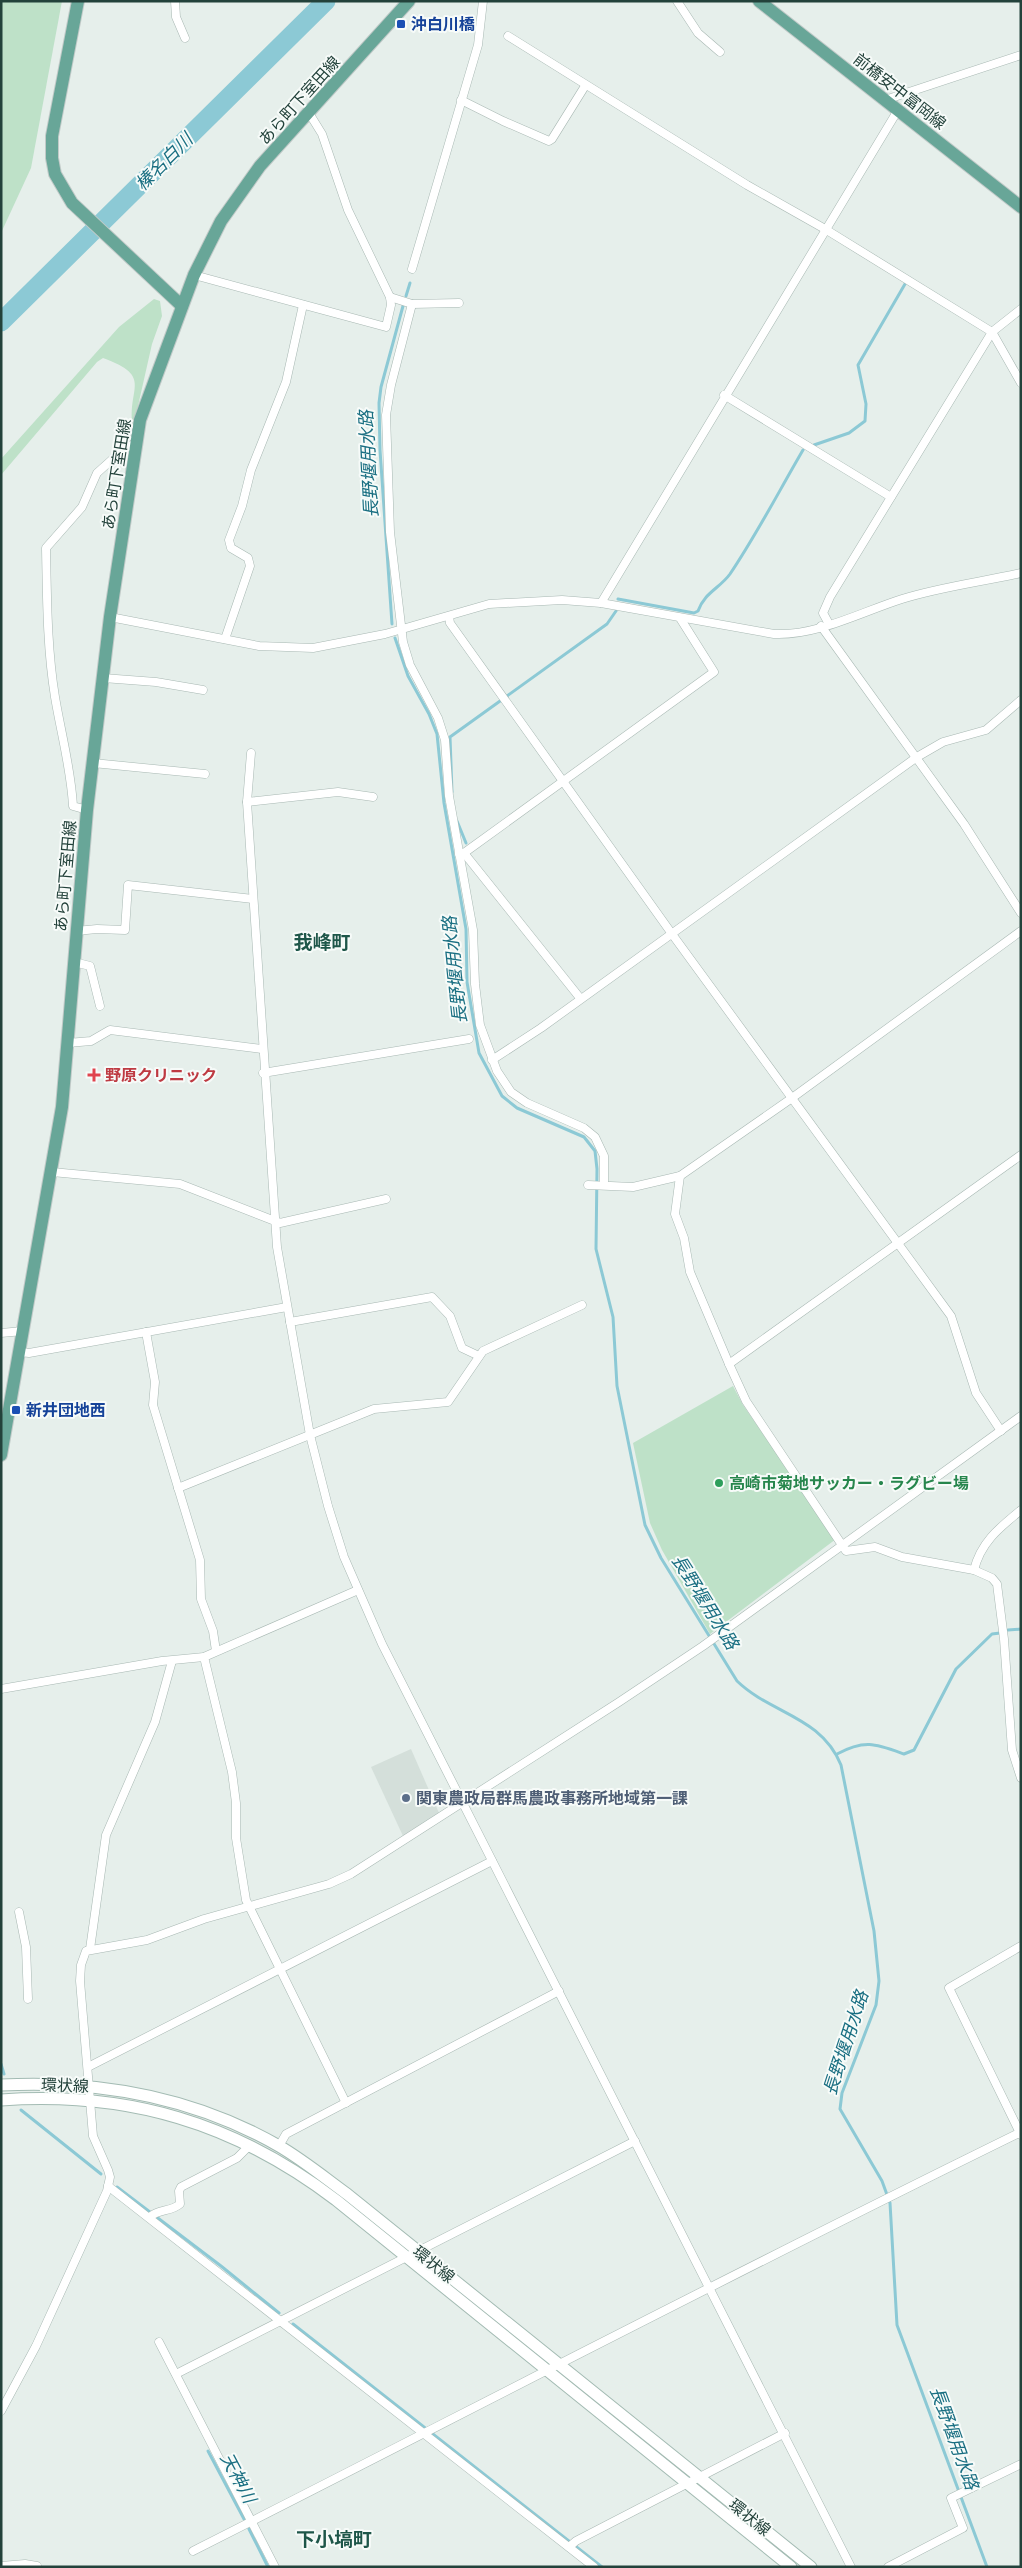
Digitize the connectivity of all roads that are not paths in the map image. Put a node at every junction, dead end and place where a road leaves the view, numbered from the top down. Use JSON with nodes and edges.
{"nodes":[{"id":1,"x":78,"y":1,"type":"edge"},
{"id":2,"x":176,"y":1,"type":"edge"},
{"id":3,"x":409,"y":1,"type":"edge"},
{"id":4,"x":483,"y":1,"type":"edge"},
{"id":5,"x":677,"y":1,"type":"edge"},
{"id":6,"x":759,"y":1,"type":"edge"},
{"id":7,"x":508,"y":36,"type":"dead end"},
{"id":8,"x":185,"y":38,"type":"dead end"},
{"id":9,"x":720,"y":52,"type":"dead end"},
{"id":10,"x":1021,"y":55,"type":"edge"},
{"id":11,"x":585,"y":86,"type":"junction"},
{"id":12,"x":462,"y":100,"type":"junction"},
{"id":13,"x":886,"y":100,"type":"junction"},
{"id":14,"x":898,"y":110,"type":"junction"},
{"id":15,"x":309,"y":113,"type":"junction"},
{"id":16,"x":1021,"y":207,"type":"edge"},
{"id":17,"x":825,"y":228,"type":"junction"},
{"id":18,"x":412,"y":269,"type":"dead end"},
{"id":19,"x":194,"y":275,"type":"junction"},
{"id":20,"x":390,"y":297,"type":"junction"},
{"id":21,"x":459,"y":303,"type":"dead end"},
{"id":22,"x":412,"y":304,"type":"junction"},
{"id":23,"x":303,"y":305,"type":"junction"},
{"id":24,"x":182,"y":306,"type":"junction"},
{"id":25,"x":1021,"y":309,"type":"edge"},
{"id":26,"x":992,"y":332,"type":"junction"},
{"id":27,"x":1021,"y":383,"type":"edge"},
{"id":28,"x":724,"y":395,"type":"junction"},
{"id":29,"x":135,"y":444,"type":"junction"},
{"id":30,"x":891,"y":497,"type":"junction"},
{"id":31,"x":1021,"y":573,"type":"edge"},
{"id":32,"x":601,"y":603,"type":"junction"},
{"id":33,"x":110,"y":617,"type":"junction"},
{"id":34,"x":449,"y":617,"type":"junction"},
{"id":35,"x":680,"y":618,"type":"junction"},
{"id":36,"x":829,"y":624,"type":"junction"},
{"id":37,"x":821,"y":626,"type":"junction"},
{"id":38,"x":401,"y":630,"type":"junction"},
{"id":39,"x":225,"y":639,"type":"junction"},
{"id":40,"x":103,"y":678,"type":"junction"},
{"id":41,"x":203,"y":690,"type":"dead end"},
{"id":42,"x":1021,"y":700,"type":"edge"},
{"id":43,"x":251,"y":753,"type":"dead end"},
{"id":44,"x":917,"y":757,"type":"junction"},
{"id":45,"x":93,"y":763,"type":"junction"},
{"id":46,"x":205,"y":774,"type":"dead end"},
{"id":47,"x":563,"y":781,"type":"junction"},
{"id":48,"x":373,"y":798,"type":"dead end"},
{"id":49,"x":247,"y":802,"type":"junction"},
{"id":50,"x":87,"y":810,"type":"junction"},
{"id":51,"x":461,"y":853,"type":"junction"},
{"id":52,"x":252,"y":899,"type":"junction"},
{"id":53,"x":1021,"y":912,"type":"edge"},
{"id":54,"x":76,"y":930,"type":"junction"},
{"id":55,"x":1021,"y":931,"type":"edge"},
{"id":56,"x":672,"y":934,"type":"junction"},
{"id":57,"x":74,"y":962,"type":"junction"},
{"id":58,"x":580,"y":998,"type":"junction"},
{"id":59,"x":100,"y":1006,"type":"dead end"},
{"id":60,"x":469,"y":1039,"type":"dead end"},
{"id":61,"x":68,"y":1042,"type":"junction"},
{"id":62,"x":262,"y":1049,"type":"junction"},
{"id":63,"x":492,"y":1060,"type":"junction"},
{"id":64,"x":264,"y":1073,"type":"junction"},
{"id":65,"x":792,"y":1098,"type":"junction"},
{"id":66,"x":1021,"y":1155,"type":"edge"},
{"id":67,"x":52,"y":1172,"type":"junction"},
{"id":68,"x":680,"y":1176,"type":"junction"},
{"id":69,"x":386,"y":1199,"type":"dead end"},
{"id":70,"x":274,"y":1222,"type":"junction"},
{"id":71,"x":897,"y":1243,"type":"junction"},
{"id":72,"x":582,"y":1305,"type":"dead end"},
{"id":73,"x":287,"y":1307,"type":"junction"},
{"id":74,"x":290,"y":1322,"type":"junction"},
{"id":75,"x":23,"y":1331,"type":"junction"},
{"id":76,"x":146,"y":1332,"type":"junction"},
{"id":77,"x":1,"y":1333,"type":"edge"},
{"id":78,"x":20,"y":1352,"type":"junction"},
{"id":79,"x":479,"y":1356,"type":"junction"},
{"id":80,"x":729,"y":1364,"type":"junction"},
{"id":81,"x":1021,"y":1416,"type":"edge"},
{"id":82,"x":1001,"y":1431,"type":"junction"},
{"id":83,"x":310,"y":1435,"type":"junction"},
{"id":84,"x":1,"y":1455,"type":"edge"},
{"id":85,"x":178,"y":1488,"type":"junction"},
{"id":86,"x":1021,"y":1510,"type":"edge"},
{"id":87,"x":842,"y":1544,"type":"junction"},
{"id":88,"x":974,"y":1570,"type":"junction"},
{"id":89,"x":358,"y":1590,"type":"junction"},
{"id":90,"x":216,"y":1651,"type":"junction"},
{"id":91,"x":204,"y":1657,"type":"junction"},
{"id":92,"x":172,"y":1661,"type":"junction"},
{"id":93,"x":1,"y":1689,"type":"edge"},
{"id":94,"x":1021,"y":1746,"type":"edge"},
{"id":95,"x":1012,"y":1750,"type":"junction"},
{"id":96,"x":1021,"y":1778,"type":"edge"},
{"id":97,"x":463,"y":1802,"type":"junction"},
{"id":98,"x":492,"y":1861,"type":"junction"},
{"id":99,"x":249,"y":1906,"type":"junction"},
{"id":100,"x":18,"y":1912,"type":"dead end"},
{"id":101,"x":1021,"y":1946,"type":"edge"},
{"id":102,"x":90,"y":1949,"type":"junction"},
{"id":103,"x":281,"y":1970,"type":"junction"},
{"id":104,"x":559,"y":1991,"type":"junction"},
{"id":105,"x":28,"y":1999,"type":"dead end"},
{"id":106,"x":88,"y":2067,"type":"junction"},
{"id":107,"x":1,"y":2085,"type":"edge"},
{"id":108,"x":88,"y":2085,"type":"junction"},
{"id":109,"x":1,"y":2100,"type":"edge"},
{"id":110,"x":90,"y":2100,"type":"junction"},
{"id":111,"x":346,"y":2103,"type":"junction"},
{"id":112,"x":1020,"y":2133,"type":"edge"},
{"id":113,"x":635,"y":2141,"type":"junction"},
{"id":114,"x":250,"y":2145,"type":"junction"},
{"id":115,"x":279,"y":2146,"type":"junction"},
{"id":116,"x":108,"y":2186,"type":"junction"},
{"id":117,"x":150,"y":2218,"type":"junction"},
{"id":118,"x":418,"y":2252,"type":"junction"},
{"id":119,"x":406,"y":2258,"type":"junction"},
{"id":120,"x":710,"y":2286,"type":"junction"},
{"id":121,"x":281,"y":2321,"type":"junction"},
{"id":122,"x":159,"y":2342,"type":"dead end"},
{"id":123,"x":560,"y":2365,"type":"junction"},
{"id":124,"x":548,"y":2371,"type":"junction"},
{"id":125,"x":176,"y":2374,"type":"junction"},
{"id":126,"x":1,"y":2411,"type":"edge"},
{"id":127,"x":785,"y":2433,"type":"junction"},
{"id":128,"x":425,"y":2434,"type":"junction"},
{"id":129,"x":1021,"y":2464,"type":"edge"},
{"id":130,"x":701,"y":2478,"type":"junction"},
{"id":131,"x":688,"y":2484,"type":"junction"},
{"id":132,"x":252,"y":2521,"type":"junction"},
{"id":133,"x":569,"y":2547,"type":"junction"},
{"id":134,"x":193,"y":2551,"type":"dead end"},
{"id":135,"x":1,"y":2566,"type":"edge"},
{"id":136,"x":37,"y":2566,"type":"edge"},
{"id":137,"x":275,"y":2567,"type":"edge"},
{"id":138,"x":594,"y":2567,"type":"edge"},
{"id":139,"x":791,"y":2567,"type":"edge"},
{"id":140,"x":811,"y":2567,"type":"edge"},
{"id":141,"x":851,"y":2567,"type":"edge"},
{"id":142,"x":888,"y":2567,"type":"edge"}],
"edges":[{"from":1,"to":24,"type":"main road"},
{"from":2,"to":8,"type":"street"},
{"from":3,"to":15,"type":"main road","name":"あら町下室田線"},
{"from":4,"to":12,"type":"street"},
{"from":5,"to":9,"type":"street"},
{"from":6,"to":13,"type":"main road","name":"前橋安中富岡線"},
{"from":7,"to":11,"type":"street"},
{"from":10,"to":13,"type":"street"},
{"from":11,"to":12,"type":"street"},
{"from":11,"to":17,"type":"street"},
{"from":12,"to":18,"type":"street"},
{"from":13,"to":14,"type":"main road","name":"前橋安中富岡線"},
{"from":14,"to":16,"type":"main road","name":"前橋安中富岡線"},
{"from":14,"to":17,"type":"street"},
{"from":15,"to":19,"type":"main road","name":"あら町下室田線"},
{"from":15,"to":20,"type":"street"},
{"from":17,"to":26,"type":"street"},
{"from":17,"to":28,"type":"street"},
{"from":19,"to":23,"type":"street"},
{"from":19,"to":24,"type":"main road","name":"あら町下室田線"},
{"from":20,"to":22,"type":"street"},
{"from":20,"to":23,"type":"street"},
{"from":21,"to":22,"type":"street"},
{"from":22,"to":38,"type":"street"},
{"from":23,"to":39,"type":"street"},
{"from":24,"to":29,"type":"main road","name":"あら町下室田線"},
{"from":25,"to":26,"type":"street"},
{"from":26,"to":27,"type":"street"},
{"from":26,"to":30,"type":"street"},
{"from":28,"to":30,"type":"street"},
{"from":28,"to":32,"type":"street"},
{"from":29,"to":33,"type":"main road","name":"あら町下室田線"},
{"from":29,"to":50,"type":"street"},
{"from":30,"to":36,"type":"street"},
{"from":31,"to":36,"type":"street"},
{"from":32,"to":34,"type":"street"},
{"from":32,"to":35,"type":"street"},
{"from":33,"to":39,"type":"street"},
{"from":33,"to":40,"type":"main road","name":"あら町下室田線"},
{"from":34,"to":38,"type":"street"},
{"from":34,"to":47,"type":"street"},
{"from":35,"to":37,"type":"street"},
{"from":35,"to":47,"type":"street"},
{"from":36,"to":37,"type":"street"},
{"from":37,"to":44,"type":"street"},
{"from":38,"to":39,"type":"street"},
{"from":38,"to":51,"type":"street"},
{"from":40,"to":41,"type":"street"},
{"from":40,"to":45,"type":"main road","name":"あら町下室田線"},
{"from":42,"to":44,"type":"street"},
{"from":43,"to":49,"type":"street"},
{"from":44,"to":53,"type":"street"},
{"from":44,"to":56,"type":"street"},
{"from":45,"to":46,"type":"street"},
{"from":45,"to":50,"type":"main road","name":"あら町下室田線"},
{"from":47,"to":51,"type":"street"},
{"from":47,"to":56,"type":"street"},
{"from":48,"to":49,"type":"street"},
{"from":49,"to":52,"type":"street"},
{"from":50,"to":54,"type":"main road","name":"あら町下室田線"},
{"from":51,"to":58,"type":"street"},
{"from":51,"to":63,"type":"street"},
{"from":52,"to":54,"type":"street"},
{"from":52,"to":62,"type":"street"},
{"from":54,"to":57,"type":"main road","name":"あら町下室田線"},
{"from":55,"to":65,"type":"street"},
{"from":56,"to":58,"type":"street"},
{"from":56,"to":65,"type":"street"},
{"from":57,"to":59,"type":"street"},
{"from":57,"to":61,"type":"main road","name":"あら町下室田線"},
{"from":58,"to":63,"type":"street"},
{"from":60,"to":64,"type":"street"},
{"from":61,"to":62,"type":"street"},
{"from":61,"to":67,"type":"main road","name":"あら町下室田線"},
{"from":62,"to":64,"type":"street"},
{"from":63,"to":68,"type":"street"},
{"from":64,"to":70,"type":"street"},
{"from":65,"to":68,"type":"street"},
{"from":65,"to":71,"type":"street"},
{"from":66,"to":71,"type":"street"},
{"from":67,"to":70,"type":"street"},
{"from":67,"to":75,"type":"main road","name":"あら町下室田線"},
{"from":68,"to":80,"type":"street"},
{"from":69,"to":70,"type":"street"},
{"from":70,"to":73,"type":"street"},
{"from":71,"to":80,"type":"street"},
{"from":71,"to":82,"type":"street"},
{"from":72,"to":79,"type":"street"},
{"from":73,"to":74,"type":"street"},
{"from":73,"to":76,"type":"street"},
{"from":74,"to":79,"type":"street"},
{"from":74,"to":83,"type":"street"},
{"from":75,"to":77,"type":"street"},
{"from":75,"to":78,"type":"main road","name":"あら町下室田線"},
{"from":76,"to":78,"type":"street"},
{"from":76,"to":85,"type":"street"},
{"from":78,"to":84,"type":"main road","name":"あら町下室田線"},
{"from":79,"to":83,"type":"street"},
{"from":80,"to":87,"type":"street"},
{"from":81,"to":82,"type":"street"},
{"from":82,"to":87,"type":"street"},
{"from":83,"to":85,"type":"street"},
{"from":83,"to":89,"type":"street"},
{"from":85,"to":90,"type":"street"},
{"from":86,"to":88,"type":"street"},
{"from":87,"to":88,"type":"street"},
{"from":87,"to":97,"type":"street"},
{"from":88,"to":95,"type":"street"},
{"from":89,"to":90,"type":"street"},
{"from":89,"to":97,"type":"street"},
{"from":90,"to":91,"type":"street"},
{"from":91,"to":92,"type":"street"},
{"from":91,"to":99,"type":"street"},
{"from":92,"to":93,"type":"street"},
{"from":92,"to":102,"type":"street"},
{"from":94,"to":95,"type":"street"},
{"from":95,"to":96,"type":"street"},
{"from":97,"to":98,"type":"street"},
{"from":97,"to":99,"type":"street"},
{"from":98,"to":103,"type":"street"},
{"from":98,"to":104,"type":"street"},
{"from":99,"to":102,"type":"street"},
{"from":99,"to":103,"type":"street"},
{"from":100,"to":105,"type":"street"},
{"from":101,"to":112,"type":"street"},
{"from":102,"to":106,"type":"street"},
{"from":103,"to":106,"type":"street"},
{"from":103,"to":111,"type":"street"},
{"from":104,"to":111,"type":"street"},
{"from":104,"to":113,"type":"street"},
{"from":106,"to":108,"type":"street"},
{"from":107,"to":108,"type":"street","name":"環状線"},
{"from":108,"to":110,"type":"street"},
{"from":108,"to":115,"type":"street","name":"環状線"},
{"from":109,"to":110,"type":"street","name":"環状線"},
{"from":110,"to":114,"type":"street","name":"環状線"},
{"from":110,"to":116,"type":"street"},
{"from":111,"to":115,"type":"street"},
{"from":112,"to":120,"type":"street"},
{"from":113,"to":118,"type":"street"},
{"from":113,"to":120,"type":"street"},
{"from":114,"to":117,"type":"street"},
{"from":114,"to":119,"type":"street","name":"環状線"},
{"from":115,"to":118,"type":"street","name":"環状線"},
{"from":116,"to":117,"type":"street"},
{"from":116,"to":126,"type":"street"},
{"from":117,"to":121,"type":"street"},
{"from":118,"to":119,"type":"street"},
{"from":118,"to":123,"type":"street","name":"環状線"},
{"from":119,"to":121,"type":"street"},
{"from":119,"to":124,"type":"street","name":"環状線"},
{"from":120,"to":123,"type":"street"},
{"from":120,"to":127,"type":"street"},
{"from":121,"to":125,"type":"street"},
{"from":121,"to":128,"type":"street"},
{"from":122,"to":125,"type":"street"},
{"from":123,"to":124,"type":"street"},
{"from":123,"to":130,"type":"street","name":"環状線"},
{"from":124,"to":128,"type":"street"},
{"from":124,"to":131,"type":"street","name":"環状線"},
{"from":125,"to":132,"type":"street"},
{"from":127,"to":130,"type":"street"},
{"from":127,"to":141,"type":"street"},
{"from":128,"to":132,"type":"street"},
{"from":128,"to":133,"type":"street"},
{"from":129,"to":142,"type":"street"},
{"from":130,"to":131,"type":"street"},
{"from":130,"to":140,"type":"street","name":"環状線"},
{"from":131,"to":133,"type":"street"},
{"from":131,"to":139,"type":"street","name":"環状線"},
{"from":132,"to":134,"type":"street"},
{"from":132,"to":137,"type":"street"},
{"from":133,"to":138,"type":"street"},
{"from":135,"to":136,"type":"street"}]}
